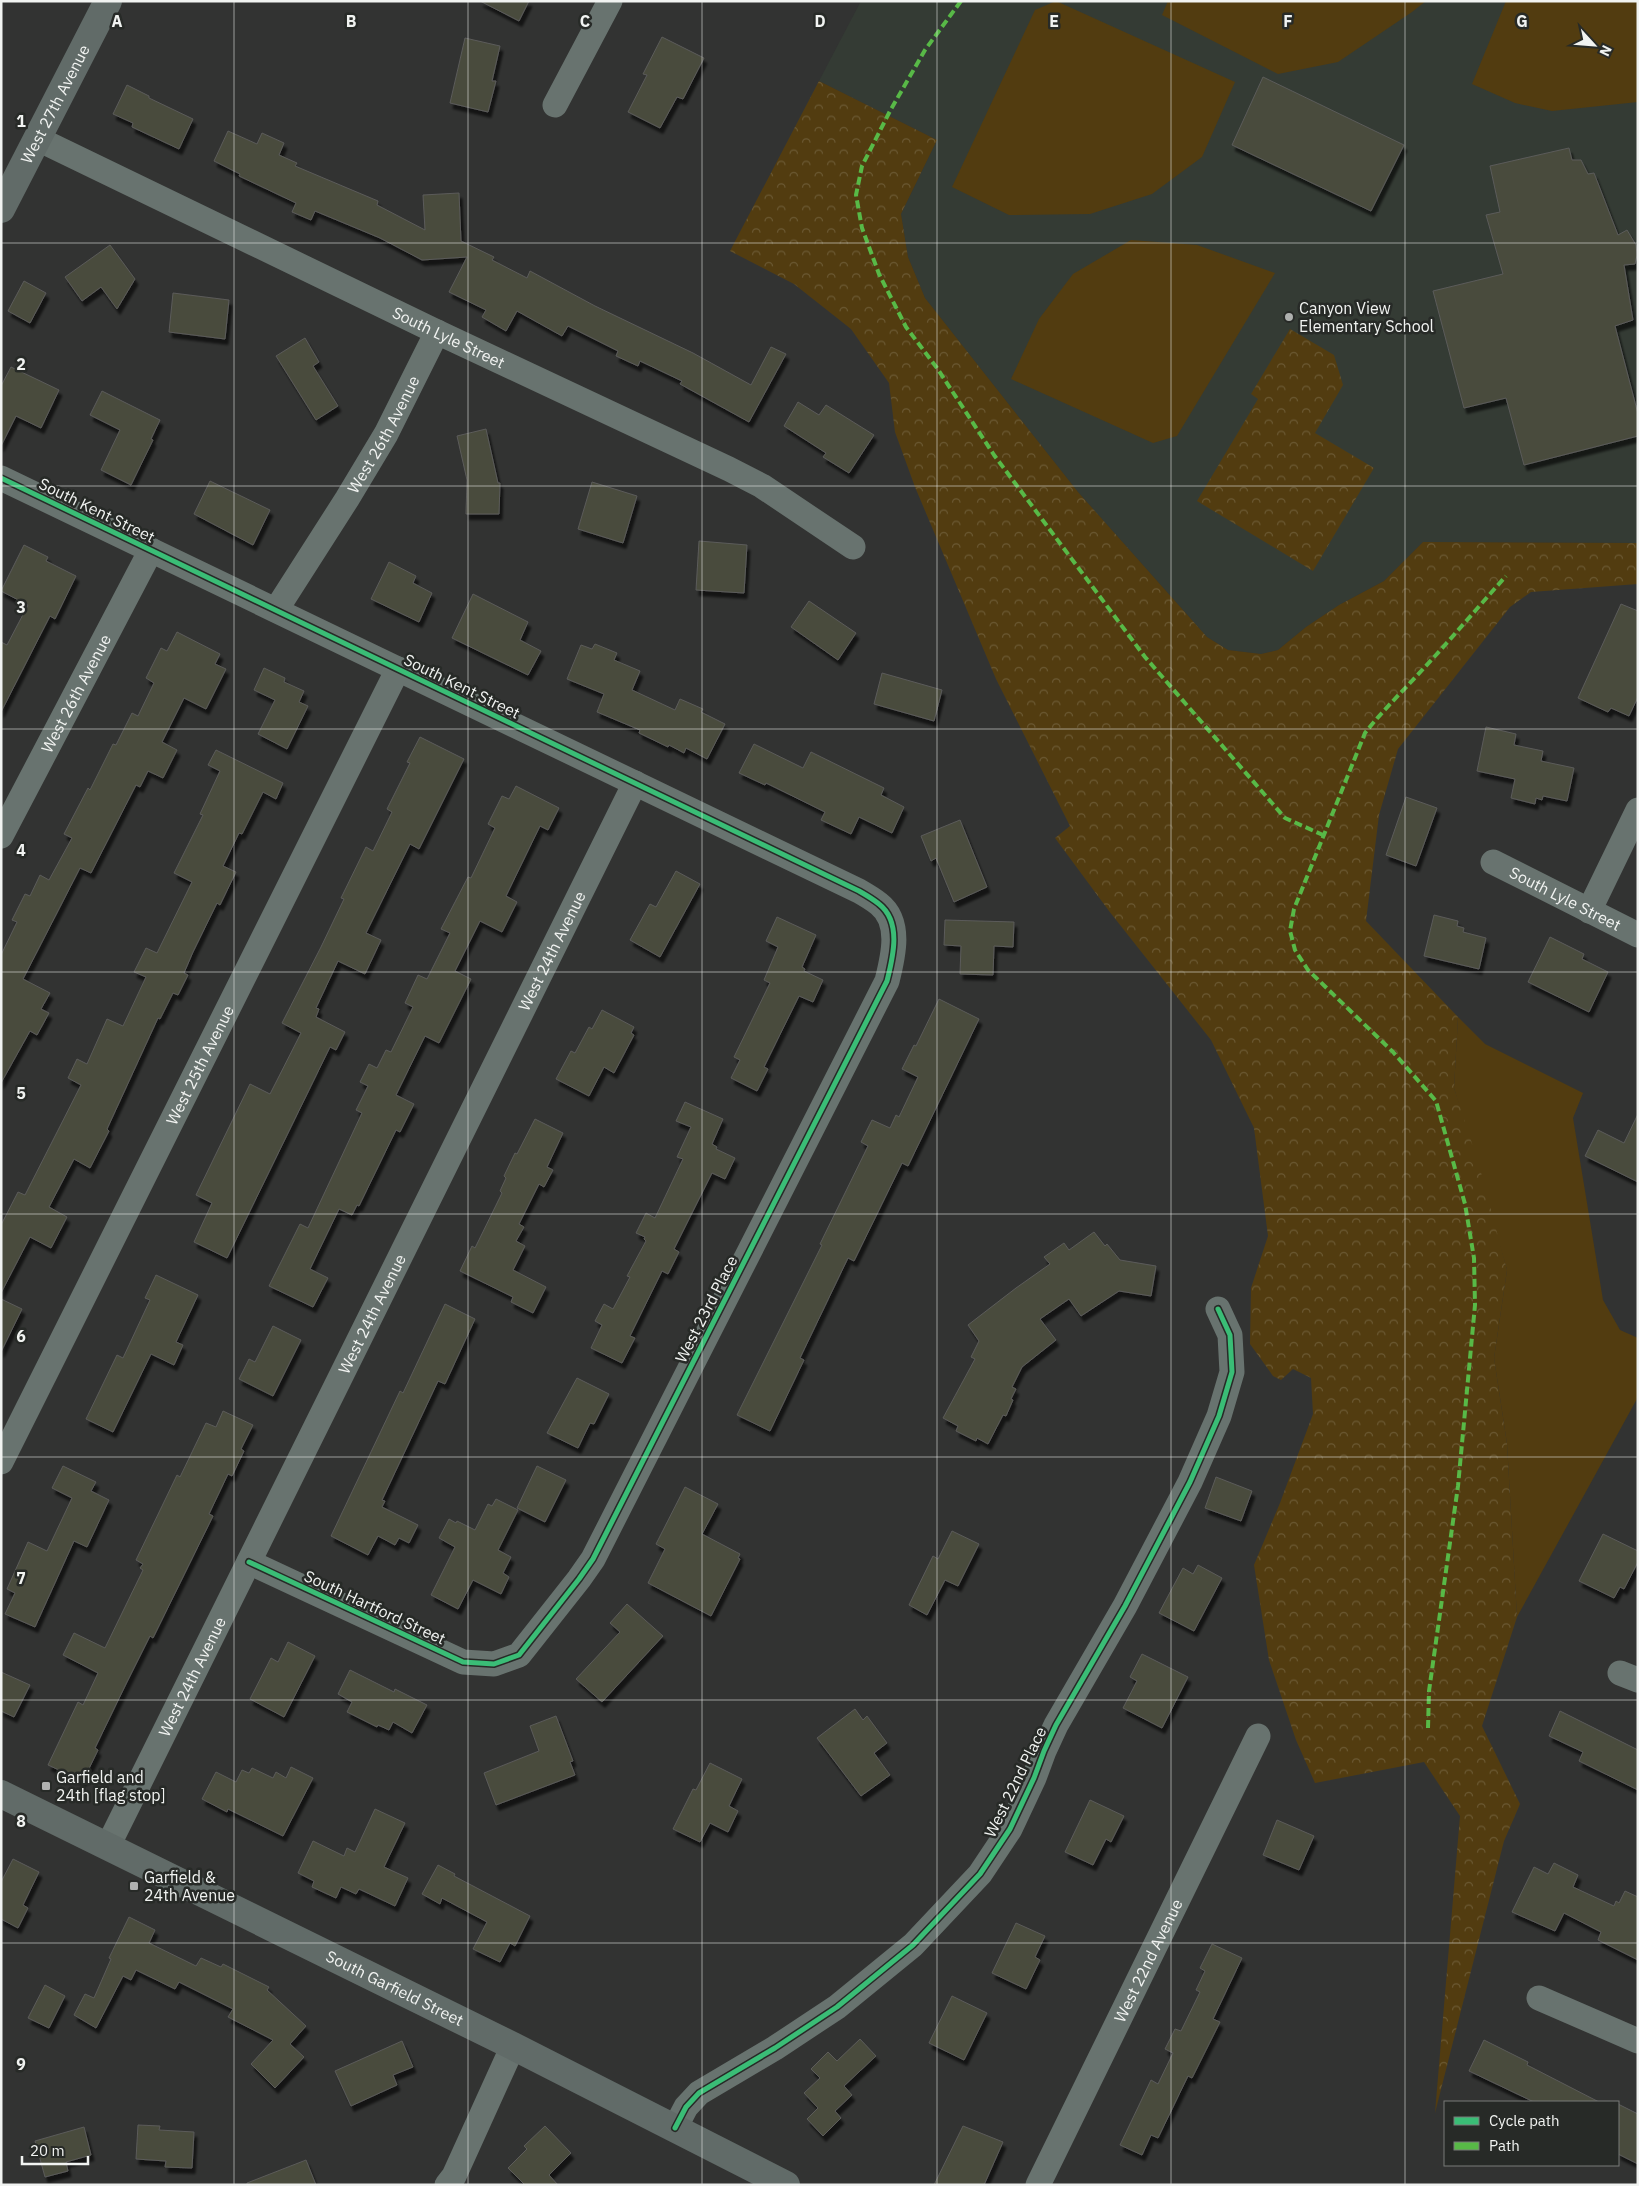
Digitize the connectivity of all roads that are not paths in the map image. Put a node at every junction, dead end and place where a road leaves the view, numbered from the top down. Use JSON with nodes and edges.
{"nodes":[{"id":1,"x":108,"y":1,"type":"edge"},
{"id":2,"x":610,"y":1,"type":"edge"},
{"id":3,"x":555,"y":105,"type":"dead end"},
{"id":4,"x":38,"y":139,"type":"junction"},
{"id":5,"x":1,"y":209,"type":"edge"},
{"id":6,"x":437,"y":332,"type":"junction"},
{"id":7,"x":1,"y":478,"type":"edge"},
{"id":8,"x":852,"y":547,"type":"dead end"},
{"id":9,"x":151,"y":550,"type":"junction"},
{"id":10,"x":276,"y":610,"type":"junction"},
{"id":11,"x":398,"y":669,"type":"junction"},
{"id":12,"x":635,"y":783,"type":"junction"},
{"id":13,"x":1638,"y":810,"type":"edge"},
{"id":14,"x":1,"y":836,"type":"edge"},
{"id":15,"x":1494,"y":862,"type":"dead end"},
{"id":16,"x":1589,"y":911,"type":"junction"},
{"id":17,"x":894,"y":934,"type":"joint"},
{"id":18,"x":1638,"y":934,"type":"edge"},
{"id":19,"x":1218,"y":1309,"type":"dead end"},
{"id":20,"x":1,"y":1462,"type":"edge"},
{"id":21,"x":249,"y":1562,"type":"junction"},
{"id":22,"x":494,"y":1664,"type":"joint"},
{"id":23,"x":1258,"y":1736,"type":"dead end"},
{"id":24,"x":1,"y":1794,"type":"edge"},
{"id":25,"x":108,"y":1846,"type":"junction"},
{"id":26,"x":1539,"y":1998,"type":"dead end"},
{"id":27,"x":1638,"y":2041,"type":"edge"},
{"id":28,"x":514,"y":2046,"type":"junction"},
{"id":29,"x":675,"y":2128,"type":"junction"},
{"id":30,"x":450,"y":2180,"type":"edge"},
{"id":31,"x":786,"y":2185,"type":"edge"},
{"id":32,"x":1038,"y":2185,"type":"edge"}],
"edges":[{"from":1,"to":4,"type":"street","name":"West 27th Avenue"},
{"from":2,"to":3,"type":"street"},
{"from":4,"to":5,"type":"street","name":"West 27th Avenue"},
{"from":4,"to":6,"type":"street","name":"South Lyle Street"},
{"from":6,"to":8,"type":"street","name":"South Lyle Street"},
{"from":6,"to":10,"type":"street","name":"West 26th Avenue"},
{"from":7,"to":9,"type":"street","name":"South Kent Street"},
{"from":9,"to":10,"type":"street","name":"South Kent Street"},
{"from":9,"to":14,"type":"street","name":"West 26th Avenue"},
{"from":10,"to":11,"type":"street","name":"South Kent Street"},
{"from":11,"to":12,"type":"street","name":"South Kent Street"},
{"from":11,"to":20,"type":"street","name":"West 25th Avenue"},
{"from":12,"to":17,"type":"street","name":"South Kent Street"},
{"from":12,"to":21,"type":"street","name":"West 24th Avenue"},
{"from":13,"to":16,"type":"street"},
{"from":15,"to":16,"type":"street","name":"South Lyle Street"},
{"from":16,"to":18,"type":"street","name":"South Lyle Street"},
{"from":17,"to":22,"type":"street","name":"West 23rd Place"},
{"from":19,"to":29,"type":"street","name":"West 22nd Place"},
{"from":21,"to":22,"type":"street","name":"South Hartford Street"},
{"from":21,"to":25,"type":"street","name":"West 24th Avenue"},
{"from":23,"to":32,"type":"street","name":"West 22nd Avenue"},
{"from":24,"to":25,"type":"street","name":"South Garfield Street"},
{"from":25,"to":28,"type":"street","name":"South Garfield Street"},
{"from":26,"to":27,"type":"street"},
{"from":28,"to":29,"type":"street","name":"South Garfield Street"},
{"from":28,"to":30,"type":"street"},
{"from":29,"to":31,"type":"street","name":"South Garfield Street"}]}
